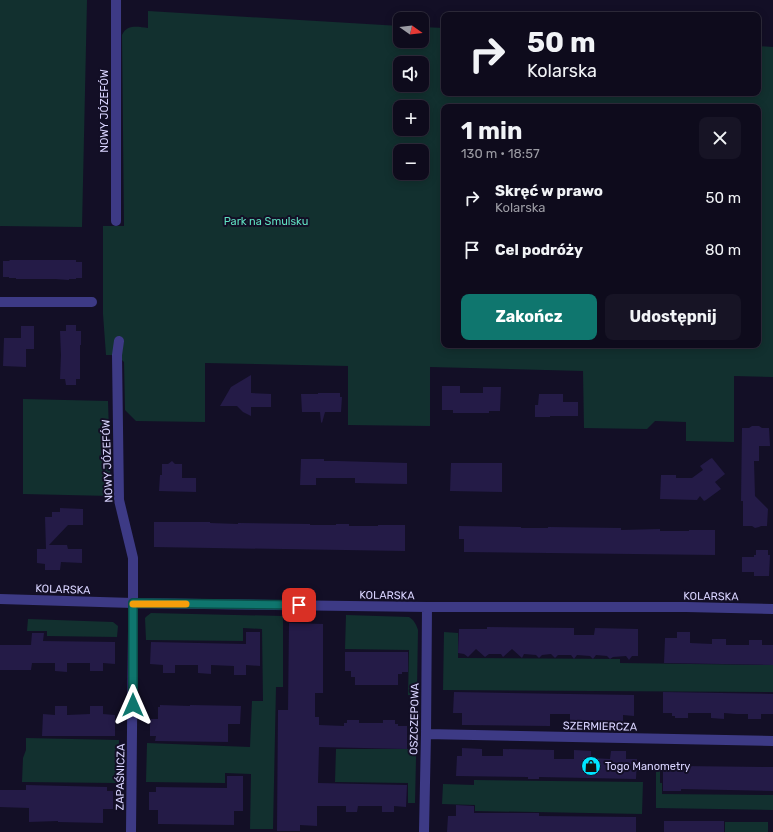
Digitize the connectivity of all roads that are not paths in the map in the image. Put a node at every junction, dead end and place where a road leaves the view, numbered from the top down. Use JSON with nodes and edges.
{"nodes":[{"id":1,"x":116,"y":0,"type":"edge"},
{"id":2,"x":116,"y":221,"type":"dead end"},
{"id":3,"x":0,"y":302,"type":"edge"},
{"id":4,"x":92,"y":302,"type":"dead end"},
{"id":5,"x":119,"y":341,"type":"dead end"},
{"id":6,"x":0,"y":599,"type":"edge"},
{"id":7,"x":133,"y":603,"type":"junction"},
{"id":8,"x":427,"y":607,"type":"junction"},
{"id":9,"x":773,"y":609,"type":"edge"},
{"id":10,"x":426,"y":734,"type":"junction"},
{"id":11,"x":773,"y":740,"type":"edge"},
{"id":12,"x":131,"y":832,"type":"edge"},
{"id":13,"x":424,"y":832,"type":"edge"}],
"edges":[{"from":1,"to":2,"type":"street","name":"NOWY JÓZEFÓW"},
{"from":3,"to":4,"type":"street"},
{"from":5,"to":7,"type":"street","name":"NOWY JÓZEFÓW"},
{"from":6,"to":7,"type":"street","name":"KOLARSKA"},
{"from":7,"to":8,"type":"street","name":"KOLARSKA"},
{"from":7,"to":12,"type":"street","name":"ZAPAŚNICZA"},
{"from":8,"to":9,"type":"street","name":"KOLARSKA"},
{"from":8,"to":10,"type":"street","name":"OSZCZEPOWA"},
{"from":10,"to":11,"type":"street","name":"SZERMIERCZA"},
{"from":10,"to":13,"type":"street","name":"OSZCZEPOWA"}]}
